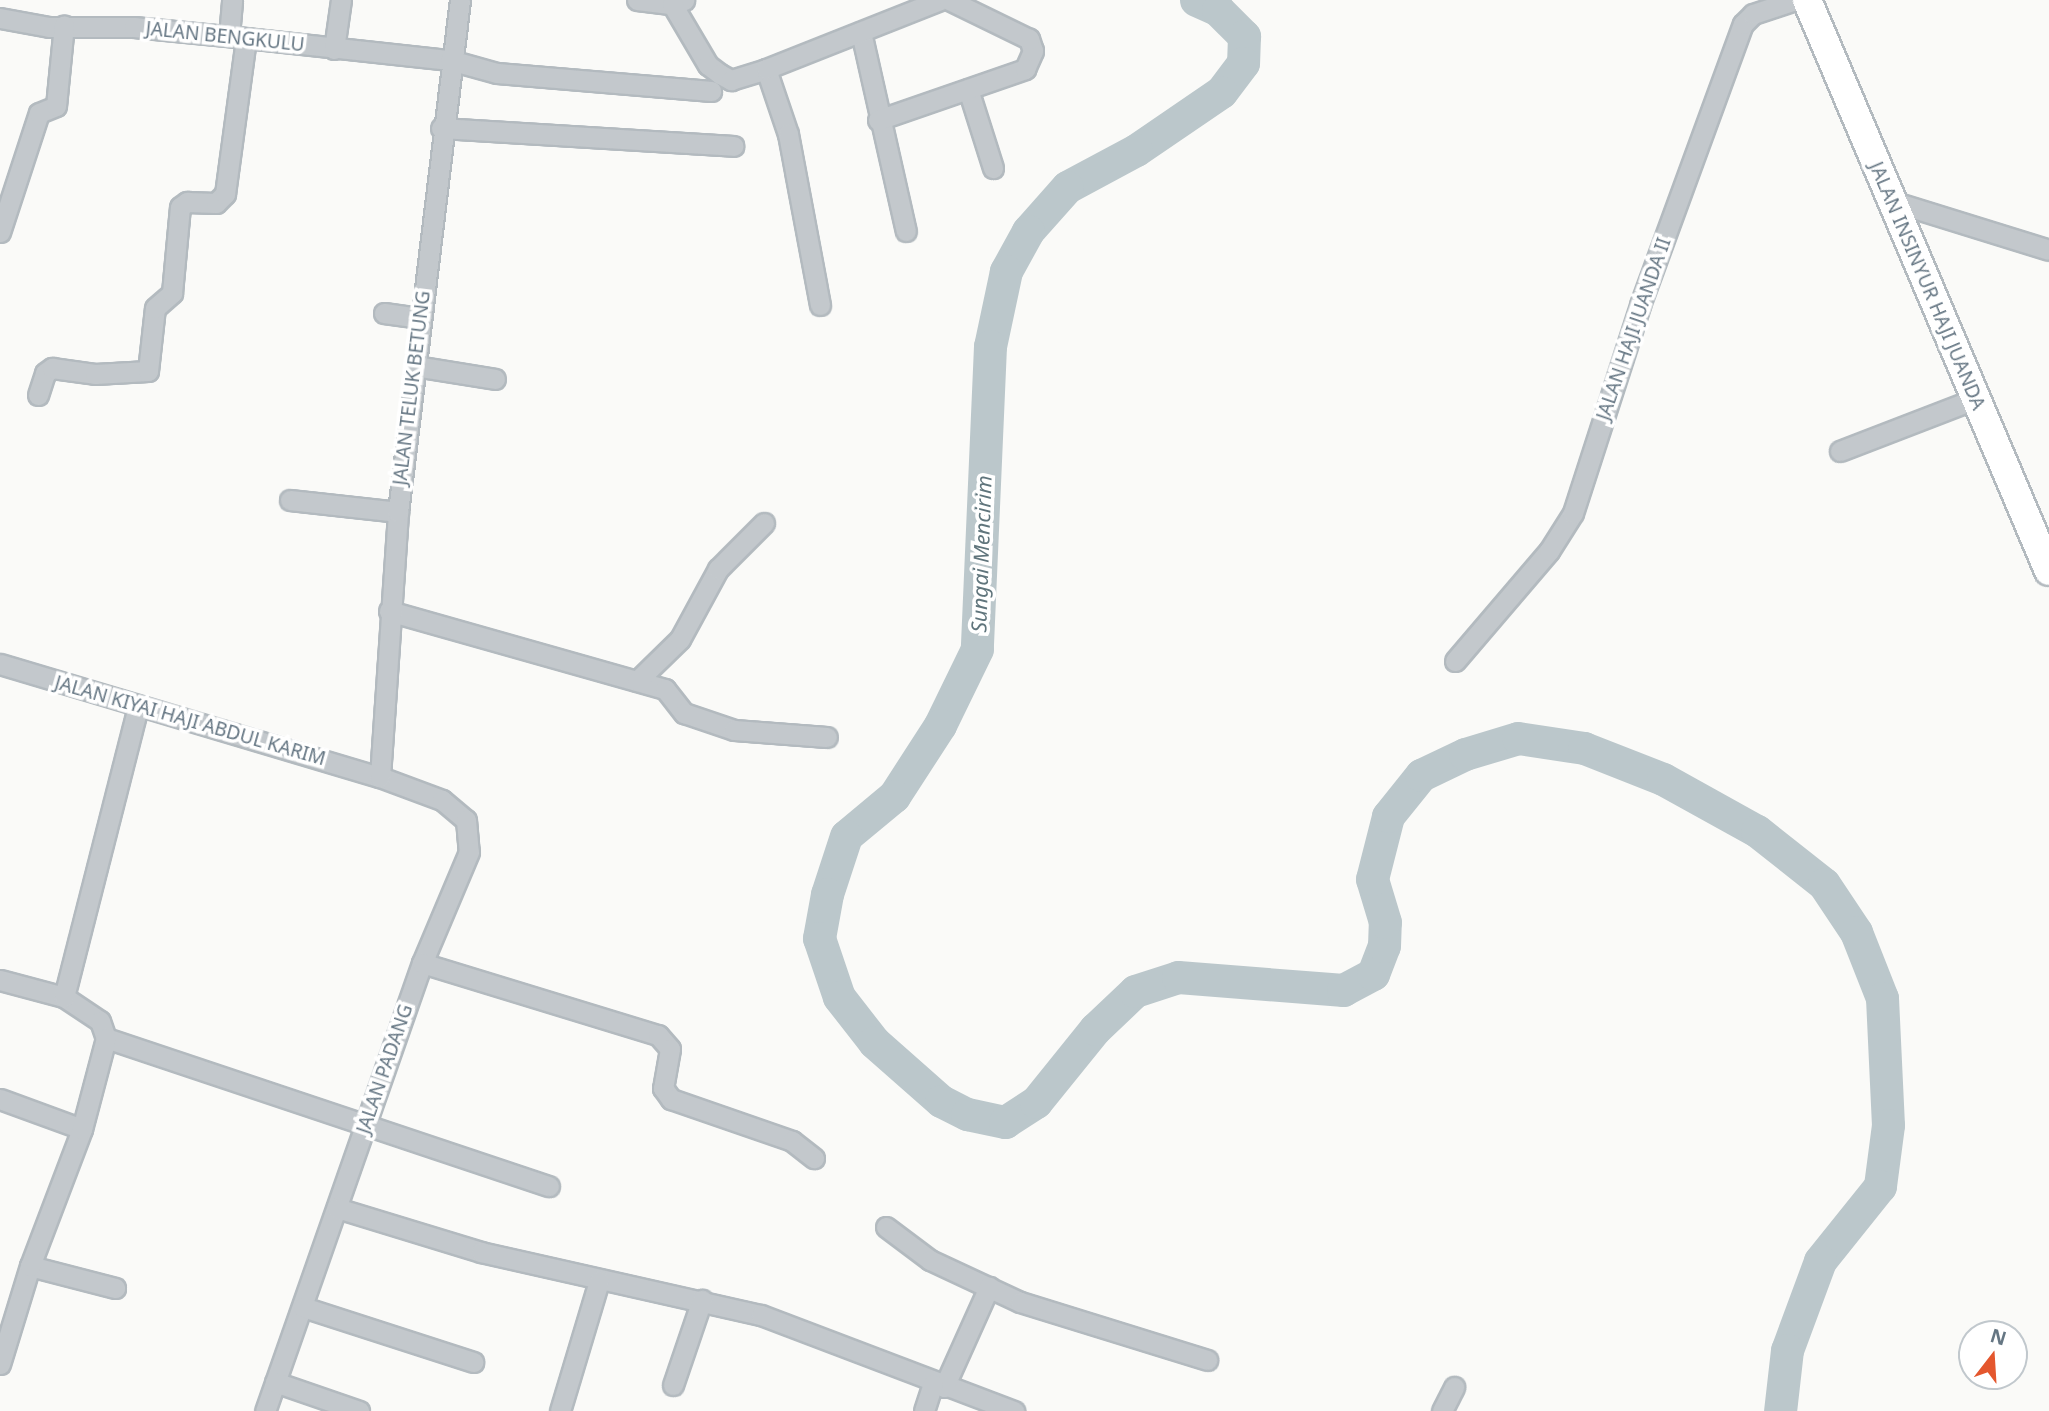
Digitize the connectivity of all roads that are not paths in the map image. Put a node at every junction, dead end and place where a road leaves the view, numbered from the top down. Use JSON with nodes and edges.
{"nodes":[{"id":1,"x":232,"y":0,"type":"edge"},
{"id":2,"x":341,"y":0,"type":"edge"},
{"id":3,"x":460,"y":0,"type":"edge"},
{"id":4,"x":638,"y":0,"type":"edge"},
{"id":5,"x":940,"y":0,"type":"edge"},
{"id":6,"x":949,"y":0,"type":"edge"},
{"id":7,"x":1796,"y":0,"type":"edge"},
{"id":8,"x":1807,"y":0,"type":"edge"},
{"id":9,"x":678,"y":2,"type":"edge"},
{"id":10,"x":0,"y":18,"type":"edge"},
{"id":11,"x":64,"y":25,"type":"junction"},
{"id":12,"x":861,"y":32,"type":"junction"},
{"id":13,"x":237,"y":37,"type":"junction"},
{"id":14,"x":334,"y":49,"type":"junction"},
{"id":15,"x":450,"y":60,"type":"junction"},
{"id":16,"x":766,"y":69,"type":"junction"},
{"id":17,"x":968,"y":89,"type":"junction"},
{"id":18,"x":711,"y":91,"type":"dead end"},
{"id":19,"x":878,"y":120,"type":"junction"},
{"id":20,"x":441,"y":128,"type":"junction"},
{"id":21,"x":733,"y":146,"type":"dead end"},
{"id":22,"x":993,"y":168,"type":"dead end"},
{"id":23,"x":1891,"y":201,"type":"junction"},
{"id":24,"x":906,"y":231,"type":"dead end"},
{"id":25,"x":0,"y":232,"type":"edge"},
{"id":26,"x":2049,"y":250,"type":"edge"},
{"id":27,"x":820,"y":305,"type":"dead end"},
{"id":28,"x":384,"y":313,"type":"dead end"},
{"id":29,"x":421,"y":318,"type":"junction"},
{"id":30,"x":415,"y":366,"type":"junction"},
{"id":31,"x":495,"y":379,"type":"dead end"},
{"id":32,"x":38,"y":395,"type":"dead end"},
{"id":33,"x":1975,"y":399,"type":"junction"},
{"id":34,"x":1840,"y":451,"type":"dead end"},
{"id":35,"x":290,"y":500,"type":"dead end"},
{"id":36,"x":398,"y":512,"type":"junction"},
{"id":37,"x":764,"y":523,"type":"dead end"},
{"id":38,"x":2049,"y":569,"type":"edge"},
{"id":39,"x":388,"y":611,"type":"junction"},
{"id":40,"x":1455,"y":661,"type":"dead end"},
{"id":41,"x":0,"y":664,"type":"edge"},
{"id":42,"x":637,"y":681,"type":"junction"},
{"id":43,"x":138,"y":707,"type":"junction"},
{"id":44,"x":827,"y":737,"type":"dead end"},
{"id":45,"x":380,"y":777,"type":"junction"},
{"id":46,"x":422,"y":963,"type":"junction"},
{"id":47,"x":0,"y":980,"type":"edge"},
{"id":48,"x":64,"y":997,"type":"junction"},
{"id":49,"x":106,"y":1038,"type":"junction"},
{"id":50,"x":0,"y":1099,"type":"edge"},
{"id":51,"x":366,"y":1124,"type":"junction"},
{"id":52,"x":82,"y":1129,"type":"junction"},
{"id":53,"x":814,"y":1158,"type":"dead end"},
{"id":54,"x":549,"y":1186,"type":"dead end"},
{"id":55,"x":337,"y":1208,"type":"junction"},
{"id":56,"x":886,"y":1227,"type":"dead end"},
{"id":57,"x":30,"y":1266,"type":"junction"},
{"id":58,"x":599,"y":1281,"type":"junction"},
{"id":59,"x":989,"y":1287,"type":"junction"},
{"id":60,"x":115,"y":1288,"type":"dead end"},
{"id":61,"x":702,"y":1300,"type":"junction"},
{"id":62,"x":303,"y":1307,"type":"junction"},
{"id":63,"x":1207,"y":1360,"type":"dead end"},
{"id":64,"x":473,"y":1362,"type":"dead end"},
{"id":65,"x":0,"y":1364,"type":"edge"},
{"id":66,"x":275,"y":1382,"type":"junction"},
{"id":67,"x":673,"y":1385,"type":"dead end"},
{"id":68,"x":939,"y":1386,"type":"junction"},
{"id":69,"x":1454,"y":1387,"type":"dead end"},
{"id":70,"x":265,"y":1411,"type":"edge"},
{"id":71,"x":359,"y":1411,"type":"edge"},
{"id":72,"x":560,"y":1411,"type":"edge"},
{"id":73,"x":924,"y":1411,"type":"edge"},
{"id":74,"x":1014,"y":1411,"type":"edge"},
{"id":75,"x":1442,"y":1411,"type":"edge"}],
"edges":[{"from":1,"to":13,"type":"street"},
{"from":2,"to":14,"type":"street"},
{"from":3,"to":15,"type":"street","name":"JALAN TELUK BETUNG"},
{"from":4,"to":9,"type":"street"},
{"from":5,"to":12,"type":"street"},
{"from":6,"to":17,"type":"street"},
{"from":7,"to":40,"type":"street","name":"JALAN HAJI JUANDA II"},
{"from":8,"to":23,"type":"street","name":"JALAN INSINYUR HAJI JUANDA"},
{"from":9,"to":16,"type":"street"},
{"from":10,"to":11,"type":"street","name":"JALAN BENGKULU"},
{"from":11,"to":13,"type":"street","name":"JALAN BENGKULU"},
{"from":11,"to":25,"type":"street"},
{"from":12,"to":16,"type":"street"},
{"from":12,"to":19,"type":"street"},
{"from":13,"to":14,"type":"street","name":"JALAN BENGKULU"},
{"from":13,"to":32,"type":"street"},
{"from":14,"to":15,"type":"street","name":"JALAN BENGKULU"},
{"from":15,"to":18,"type":"street","name":"JALAN BENGKULU"},
{"from":15,"to":20,"type":"street","name":"JALAN TELUK BETUNG"},
{"from":16,"to":27,"type":"street"},
{"from":17,"to":19,"type":"street"},
{"from":17,"to":22,"type":"street"},
{"from":19,"to":24,"type":"street"},
{"from":20,"to":21,"type":"street"},
{"from":20,"to":29,"type":"street","name":"JALAN TELUK BETUNG"},
{"from":23,"to":26,"type":"street"},
{"from":23,"to":33,"type":"street","name":"JALAN INSINYUR HAJI JUANDA"},
{"from":28,"to":29,"type":"street"},
{"from":29,"to":30,"type":"street","name":"JALAN TELUK BETUNG"},
{"from":30,"to":31,"type":"street"},
{"from":30,"to":36,"type":"street","name":"JALAN TELUK BETUNG"},
{"from":33,"to":34,"type":"street"},
{"from":33,"to":38,"type":"street","name":"JALAN INSINYUR HAJI JUANDA"},
{"from":35,"to":36,"type":"street"},
{"from":36,"to":39,"type":"street","name":"JALAN TELUK BETUNG"},
{"from":37,"to":42,"type":"street"},
{"from":39,"to":42,"type":"street"},
{"from":39,"to":45,"type":"street","name":"JALAN TELUK BETUNG"},
{"from":41,"to":43,"type":"street","name":"JALAN KIYAI HAJI ABDUL KARIM"},
{"from":42,"to":44,"type":"street"},
{"from":43,"to":45,"type":"street","name":"JALAN KIYAI HAJI ABDUL KARIM"},
{"from":43,"to":48,"type":"street"},
{"from":45,"to":46,"type":"street","name":"JALAN PADANG"},
{"from":46,"to":51,"type":"street","name":"JALAN PADANG"},
{"from":46,"to":53,"type":"street"},
{"from":47,"to":48,"type":"street"},
{"from":48,"to":49,"type":"street"},
{"from":49,"to":51,"type":"street"},
{"from":49,"to":52,"type":"street"},
{"from":50,"to":52,"type":"street"},
{"from":51,"to":54,"type":"street"},
{"from":51,"to":55,"type":"street","name":"JALAN PADANG"},
{"from":52,"to":57,"type":"street"},
{"from":55,"to":58,"type":"street"},
{"from":55,"to":62,"type":"street","name":"JALAN PADANG"},
{"from":56,"to":59,"type":"street"},
{"from":57,"to":60,"type":"street"},
{"from":57,"to":65,"type":"street"},
{"from":58,"to":61,"type":"street"},
{"from":58,"to":72,"type":"street"},
{"from":59,"to":63,"type":"street"},
{"from":59,"to":68,"type":"street"},
{"from":61,"to":67,"type":"street"},
{"from":61,"to":68,"type":"street"},
{"from":62,"to":64,"type":"street"},
{"from":62,"to":66,"type":"street","name":"JALAN PADANG"},
{"from":66,"to":70,"type":"street","name":"JALAN PADANG"},
{"from":66,"to":71,"type":"street"},
{"from":68,"to":73,"type":"street"},
{"from":68,"to":74,"type":"street"},
{"from":69,"to":75,"type":"street"}]}
